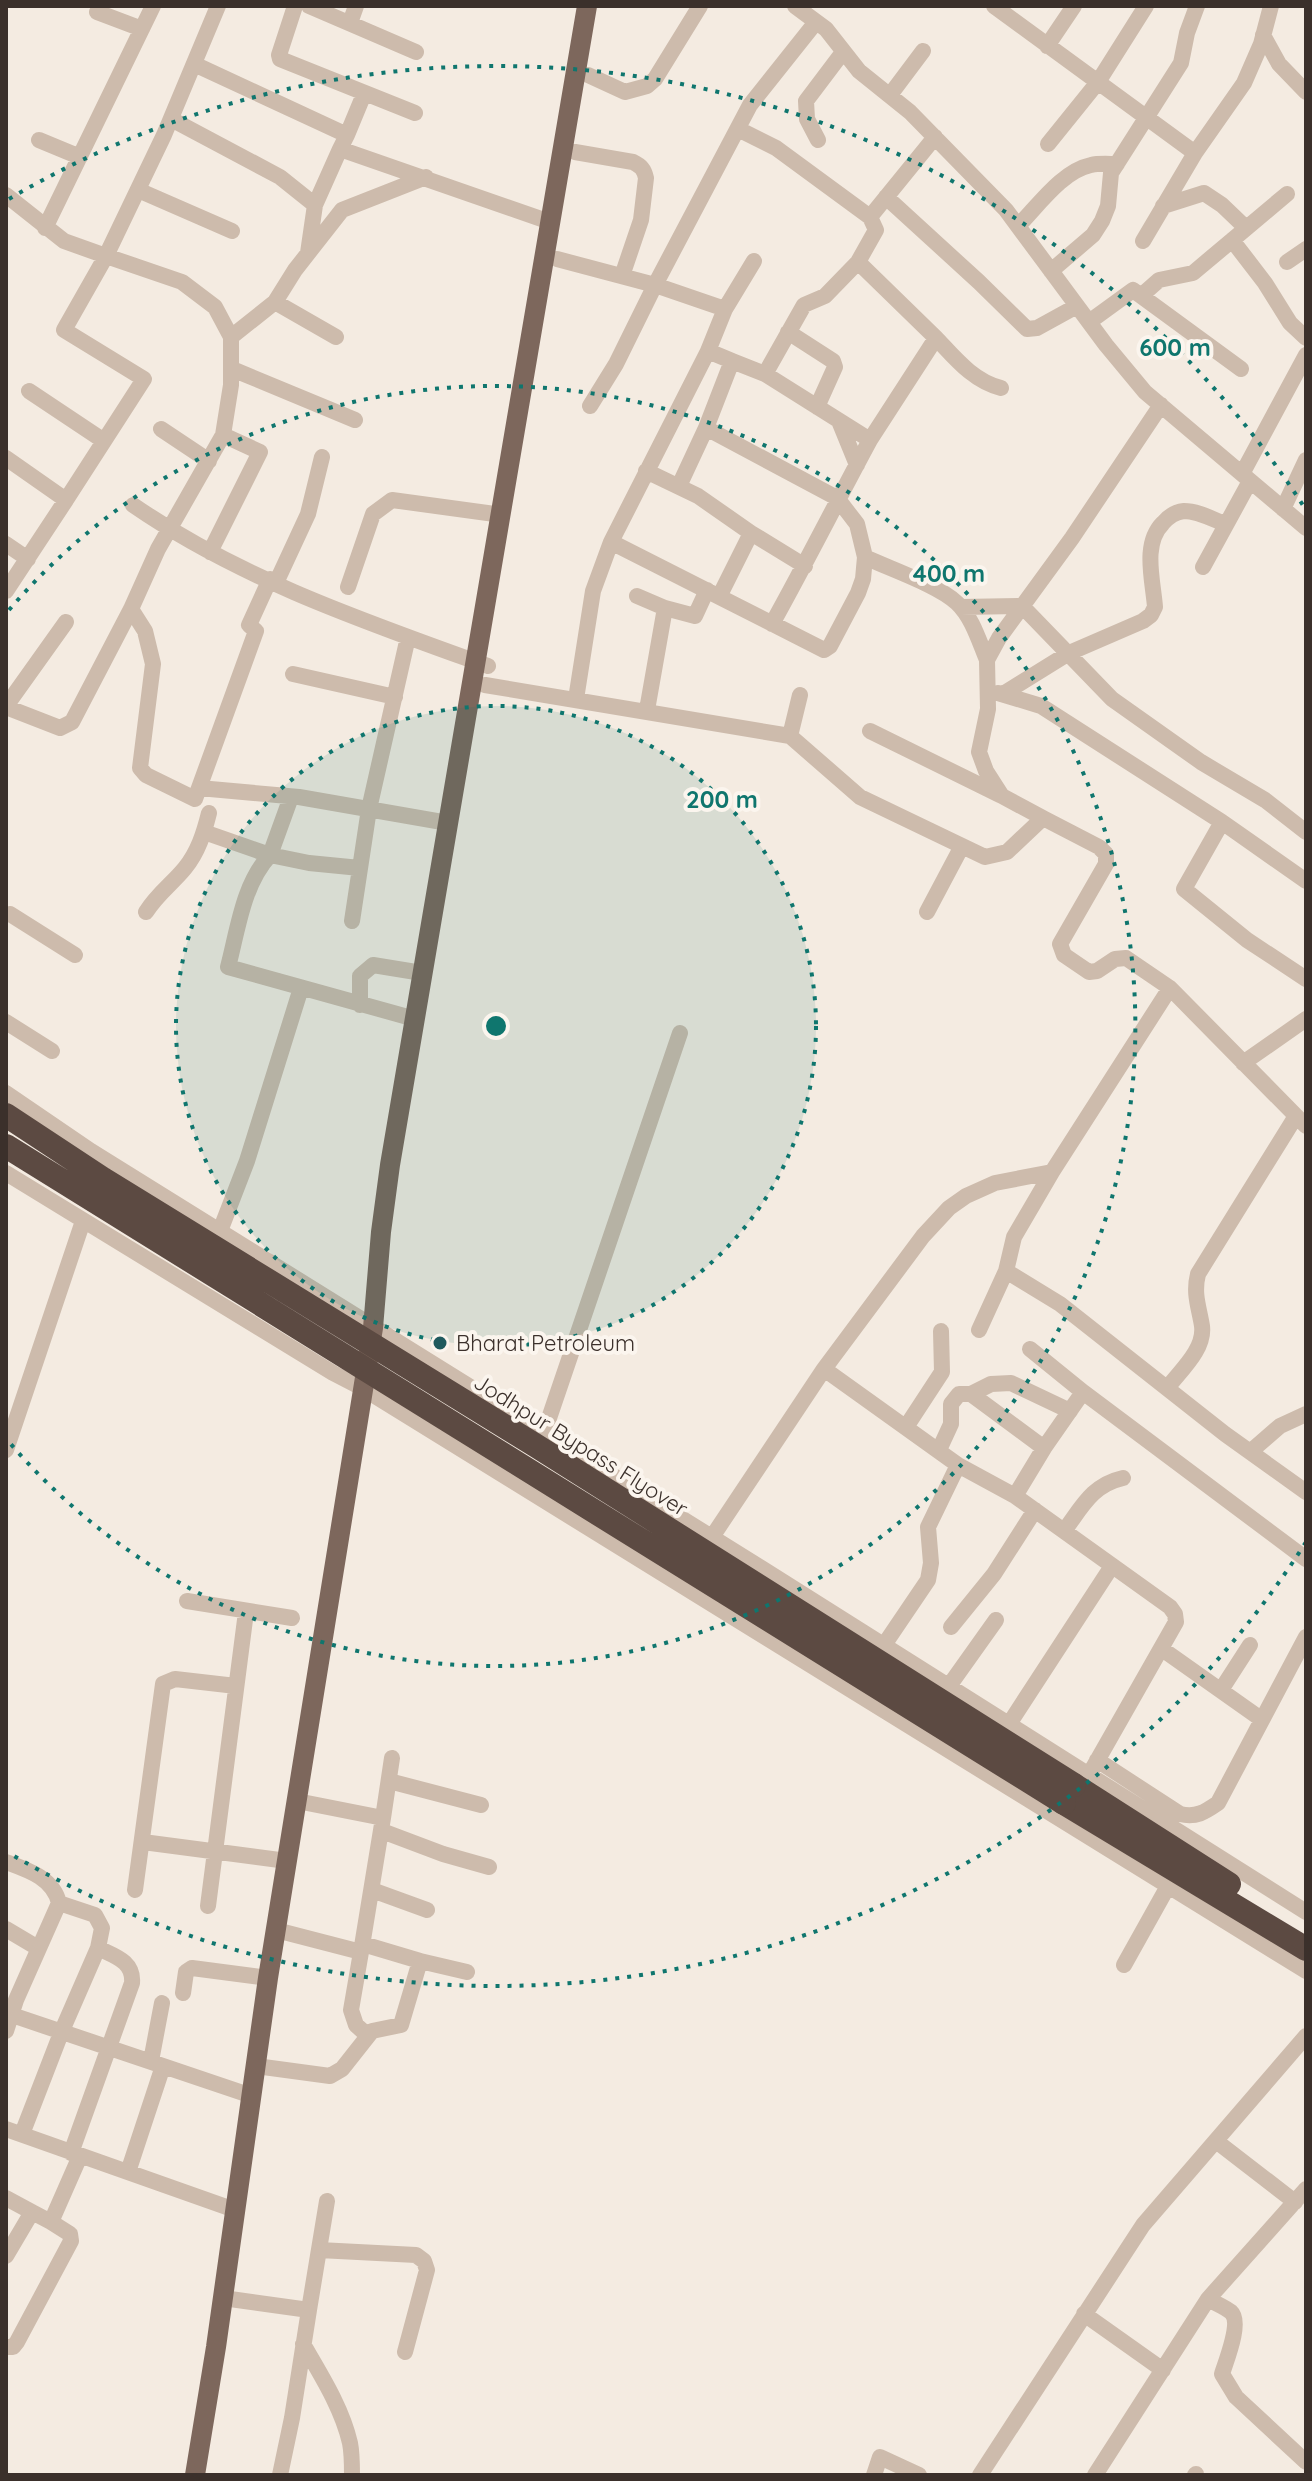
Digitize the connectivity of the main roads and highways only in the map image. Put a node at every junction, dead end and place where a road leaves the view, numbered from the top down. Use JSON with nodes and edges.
{"nodes":[{"id":1,"x":587,"y":6,"type":"edge"},
{"id":2,"x":599,"y":6,"type":"edge"},
{"id":3,"x":483,"y":671,"type":"junction"},
{"id":4,"x":6,"y":1115,"type":"edge"},
{"id":5,"x":6,"y":1146,"type":"edge"},
{"id":6,"x":379,"y":1279,"type":"junction"},
{"id":7,"x":1081,"y":1781,"type":"junction"},
{"id":8,"x":1111,"y":1788,"type":"road end"},
{"id":9,"x":1123,"y":1827,"type":"junction"},
{"id":10,"x":1087,"y":1838,"type":"road end"},
{"id":11,"x":1306,"y":1932,"type":"edge"},
{"id":12,"x":1306,"y":1949,"type":"edge"},
{"id":13,"x":195,"y":2475,"type":"edge"}],
"edges":[{"from":1,"to":3,"type":"main road"},
{"from":2,"to":3,"type":"main road"},
{"from":3,"to":6,"type":"main road"},
{"from":3,"to":6,"type":"main road"},
{"from":4,"to":7,"type":"highway","name":"Jodhpur Bypass Flyover","bridge":true},
{"from":5,"to":7,"type":"highway","name":"Jodhpur Bypass Flyover","bridge":true},
{"from":6,"to":13,"type":"main road"},
{"from":7,"to":9,"type":"highway","name":"Jodhpur Bypass Flyover"},
{"from":8,"to":9,"type":"highway"},
{"from":9,"to":10,"type":"highway"},
{"from":9,"to":11,"type":"highway"},
{"from":9,"to":12,"type":"highway"}]}
